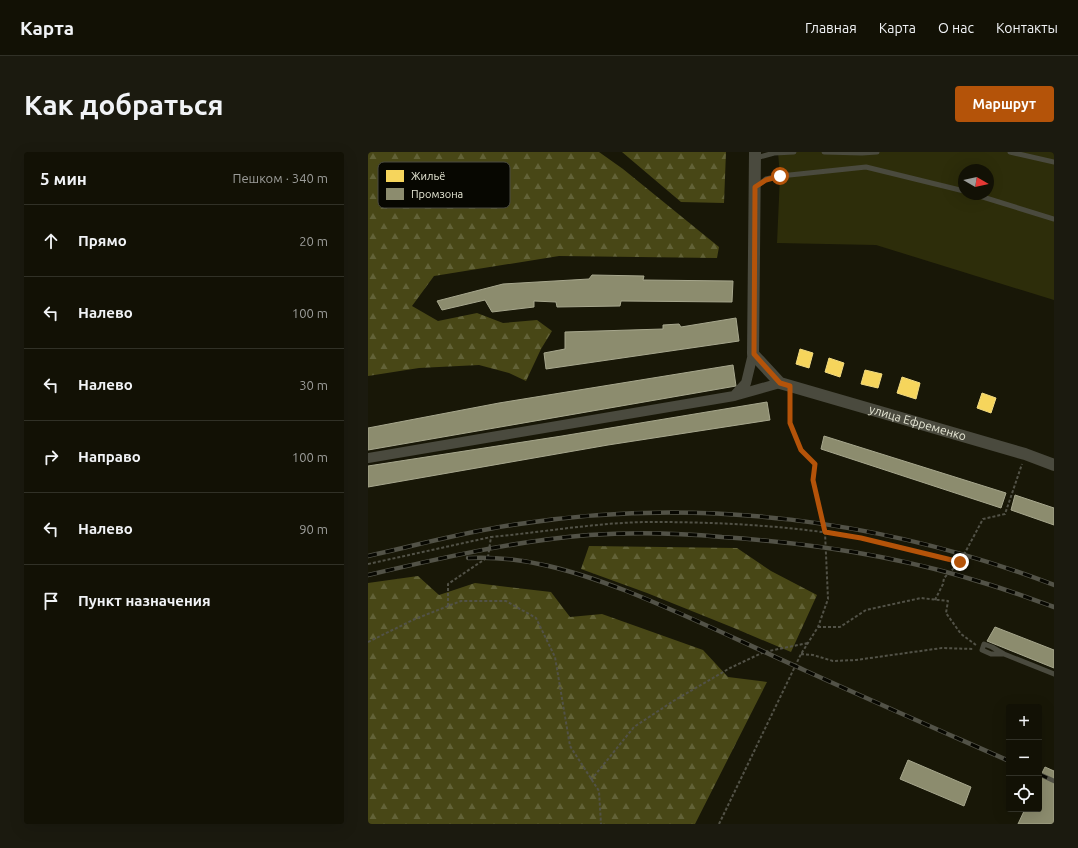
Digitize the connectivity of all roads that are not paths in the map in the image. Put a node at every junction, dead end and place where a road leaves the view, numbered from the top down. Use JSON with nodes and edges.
{"nodes":[{"id":1,"x":794,"y":152,"type":"edge"},
{"id":2,"x":824,"y":152,"type":"edge"},
{"id":3,"x":878,"y":152,"type":"edge"},
{"id":4,"x":1010,"y":152,"type":"edge"},
{"id":5,"x":754,"y":155,"type":"edge"},
{"id":6,"x":1054,"y":162,"type":"edge"},
{"id":7,"x":755,"y":187,"type":"junction"},
{"id":8,"x":958,"y":190,"type":"edge"},
{"id":9,"x":992,"y":200,"type":"edge"},
{"id":10,"x":1054,"y":219,"type":"edge"},
{"id":11,"x":754,"y":354,"type":"junction"},
{"id":12,"x":785,"y":384,"type":"junction"},
{"id":13,"x":734,"y":396,"type":"junction"},
{"id":14,"x":368,"y":458,"type":"edge"},
{"id":15,"x":1054,"y":465,"type":"edge"},
{"id":16,"x":982,"y":650,"type":"road end"},
{"id":17,"x":1054,"y":674,"type":"edge"}],
"edges":[{"from":1,"to":5,"type":"lane"},
{"from":2,"to":3,"type":"lane"},
{"from":4,"to":6,"type":"lane"},
{"from":5,"to":7,"type":"street"},
{"from":7,"to":8,"type":"lane"},
{"from":7,"to":11,"type":"street"},
{"from":9,"to":10,"type":"lane"},
{"from":11,"to":12,"type":"street"},
{"from":11,"to":13,"type":"street"},
{"from":12,"to":13,"type":"street"},
{"from":12,"to":15,"type":"street","name":"улица Ефременко"},
{"from":13,"to":14,"type":"street"},
{"from":16,"to":17,"type":"lane"}]}
